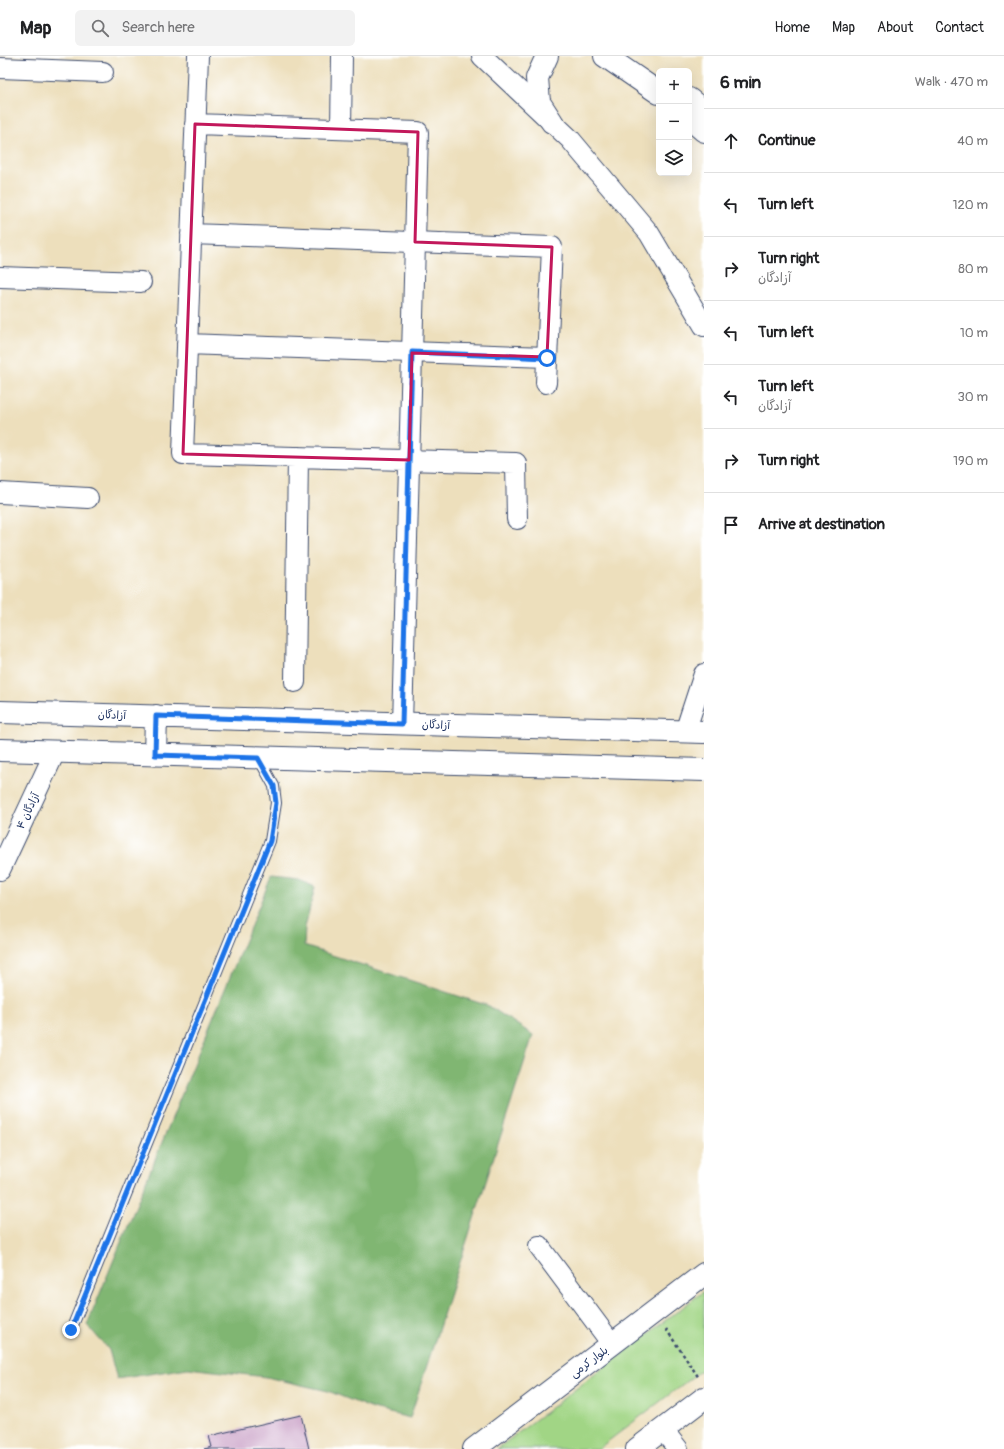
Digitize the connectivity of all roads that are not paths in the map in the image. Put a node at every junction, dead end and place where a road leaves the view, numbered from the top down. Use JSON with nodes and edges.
{"nodes":[{"id":1,"x":198,"y":56,"type":"edge"},
{"id":2,"x":342,"y":56,"type":"edge"},
{"id":3,"x":482,"y":56,"type":"edge"},
{"id":4,"x":548,"y":56,"type":"edge"},
{"id":5,"x":605,"y":56,"type":"edge"},
{"id":6,"x":629,"y":56,"type":"edge"},
{"id":7,"x":0,"y":68,"type":"edge"},
{"id":8,"x":103,"y":72,"type":"dead end"},
{"id":9,"x":656,"y":75,"type":"edge"},
{"id":10,"x":656,"y":91,"type":"edge"},
{"id":11,"x":692,"y":101,"type":"edge"},
{"id":12,"x":704,"y":111,"type":"edge"},
{"id":13,"x":692,"y":121,"type":"edge"},
{"id":14,"x":552,"y":122,"type":"junction"},
{"id":15,"x":195,"y":124,"type":"junction"},
{"id":16,"x":341,"y":129,"type":"junction"},
{"id":17,"x":704,"y":131,"type":"edge"},
{"id":18,"x":191,"y":234,"type":"junction"},
{"id":19,"x":415,"y":242,"type":"junction"},
{"id":20,"x":0,"y":277,"type":"edge"},
{"id":21,"x":141,"y":282,"type":"dead end"},
{"id":22,"x":704,"y":326,"type":"edge"},
{"id":23,"x":187,"y":344,"type":"junction"},
{"id":24,"x":412,"y":352,"type":"junction"},
{"id":25,"x":547,"y":358,"type":"junction"},
{"id":26,"x":546,"y":383,"type":"dead end"},
{"id":27,"x":298,"y":457,"type":"junction"},
{"id":28,"x":409,"y":460,"type":"junction"},
{"id":29,"x":0,"y":492,"type":"edge"},
{"id":30,"x":88,"y":498,"type":"dead end"},
{"id":31,"x":517,"y":519,"type":"dead end"},
{"id":32,"x":704,"y":674,"type":"edge"},
{"id":33,"x":295,"y":682,"type":"dead end"},
{"id":34,"x":0,"y":712,"type":"edge"},
{"id":35,"x":156,"y":716,"type":"junction"},
{"id":36,"x":402,"y":724,"type":"junction"},
{"id":37,"x":694,"y":732,"type":"edge"},
{"id":38,"x":0,"y":750,"type":"edge"},
{"id":39,"x":55,"y":752,"type":"junction"},
{"id":40,"x":155,"y":755,"type":"junction"},
{"id":41,"x":258,"y":758,"type":"junction"},
{"id":42,"x":704,"y":770,"type":"edge"},
{"id":43,"x":0,"y":870,"type":"edge"},
{"id":44,"x":539,"y":1246,"type":"dead end"},
{"id":45,"x":704,"y":1274,"type":"edge"},
{"id":46,"x":71,"y":1330,"type":"dead end"},
{"id":47,"x":612,"y":1344,"type":"junction"},
{"id":48,"x":702,"y":1388,"type":"edge"},
{"id":49,"x":663,"y":1430,"type":"junction"},
{"id":50,"x":474,"y":1449,"type":"edge"},
{"id":51,"x":637,"y":1449,"type":"edge"},
{"id":52,"x":678,"y":1449,"type":"edge"}],
"edges":[{"from":1,"to":15,"type":"street"},
{"from":2,"to":16,"type":"street"},
{"from":3,"to":14,"type":"street"},
{"from":4,"to":14,"type":"main road"},
{"from":5,"to":10,"type":"main road"},
{"from":6,"to":9,"type":"main road"},
{"from":7,"to":8,"type":"street"},
{"from":11,"to":12,"type":"main road"},
{"from":13,"to":17,"type":"main road"},
{"from":14,"to":22,"type":"street"},
{"from":15,"to":16,"type":"street"},
{"from":15,"to":18,"type":"street"},
{"from":16,"to":19,"type":"street"},
{"from":18,"to":19,"type":"street"},
{"from":18,"to":23,"type":"street"},
{"from":19,"to":24,"type":"street"},
{"from":19,"to":25,"type":"street"},
{"from":20,"to":21,"type":"street"},
{"from":23,"to":24,"type":"street"},
{"from":23,"to":27,"type":"street"},
{"from":24,"to":25,"type":"street"},
{"from":24,"to":28,"type":"street"},
{"from":25,"to":26,"type":"street"},
{"from":27,"to":28,"type":"street"},
{"from":27,"to":33,"type":"street"},
{"from":28,"to":31,"type":"street"},
{"from":28,"to":36,"type":"street"},
{"from":29,"to":30,"type":"street"},
{"from":32,"to":37,"type":"street"},
{"from":34,"to":35,"type":"main road","name":"آزادگان"},
{"from":35,"to":36,"type":"main road","name":"آزادگان"},
{"from":35,"to":40,"type":"main road"},
{"from":36,"to":37,"type":"main road","name":"آزادگان"},
{"from":38,"to":39,"type":"main road"},
{"from":39,"to":40,"type":"main road"},
{"from":39,"to":43,"type":"street","name":"آزادگان ۴"},
{"from":40,"to":41,"type":"main road"},
{"from":41,"to":42,"type":"main road"},
{"from":41,"to":46,"type":"lane"},
{"from":44,"to":47,"type":"street"},
{"from":45,"to":47,"type":"main road","name":"بلوار کرمی"},
{"from":47,"to":50,"type":"main road","name":"بلوار کرمی"},
{"from":48,"to":49,"type":"main road"},
{"from":49,"to":51,"type":"main road"},
{"from":49,"to":52,"type":"street"}]}
